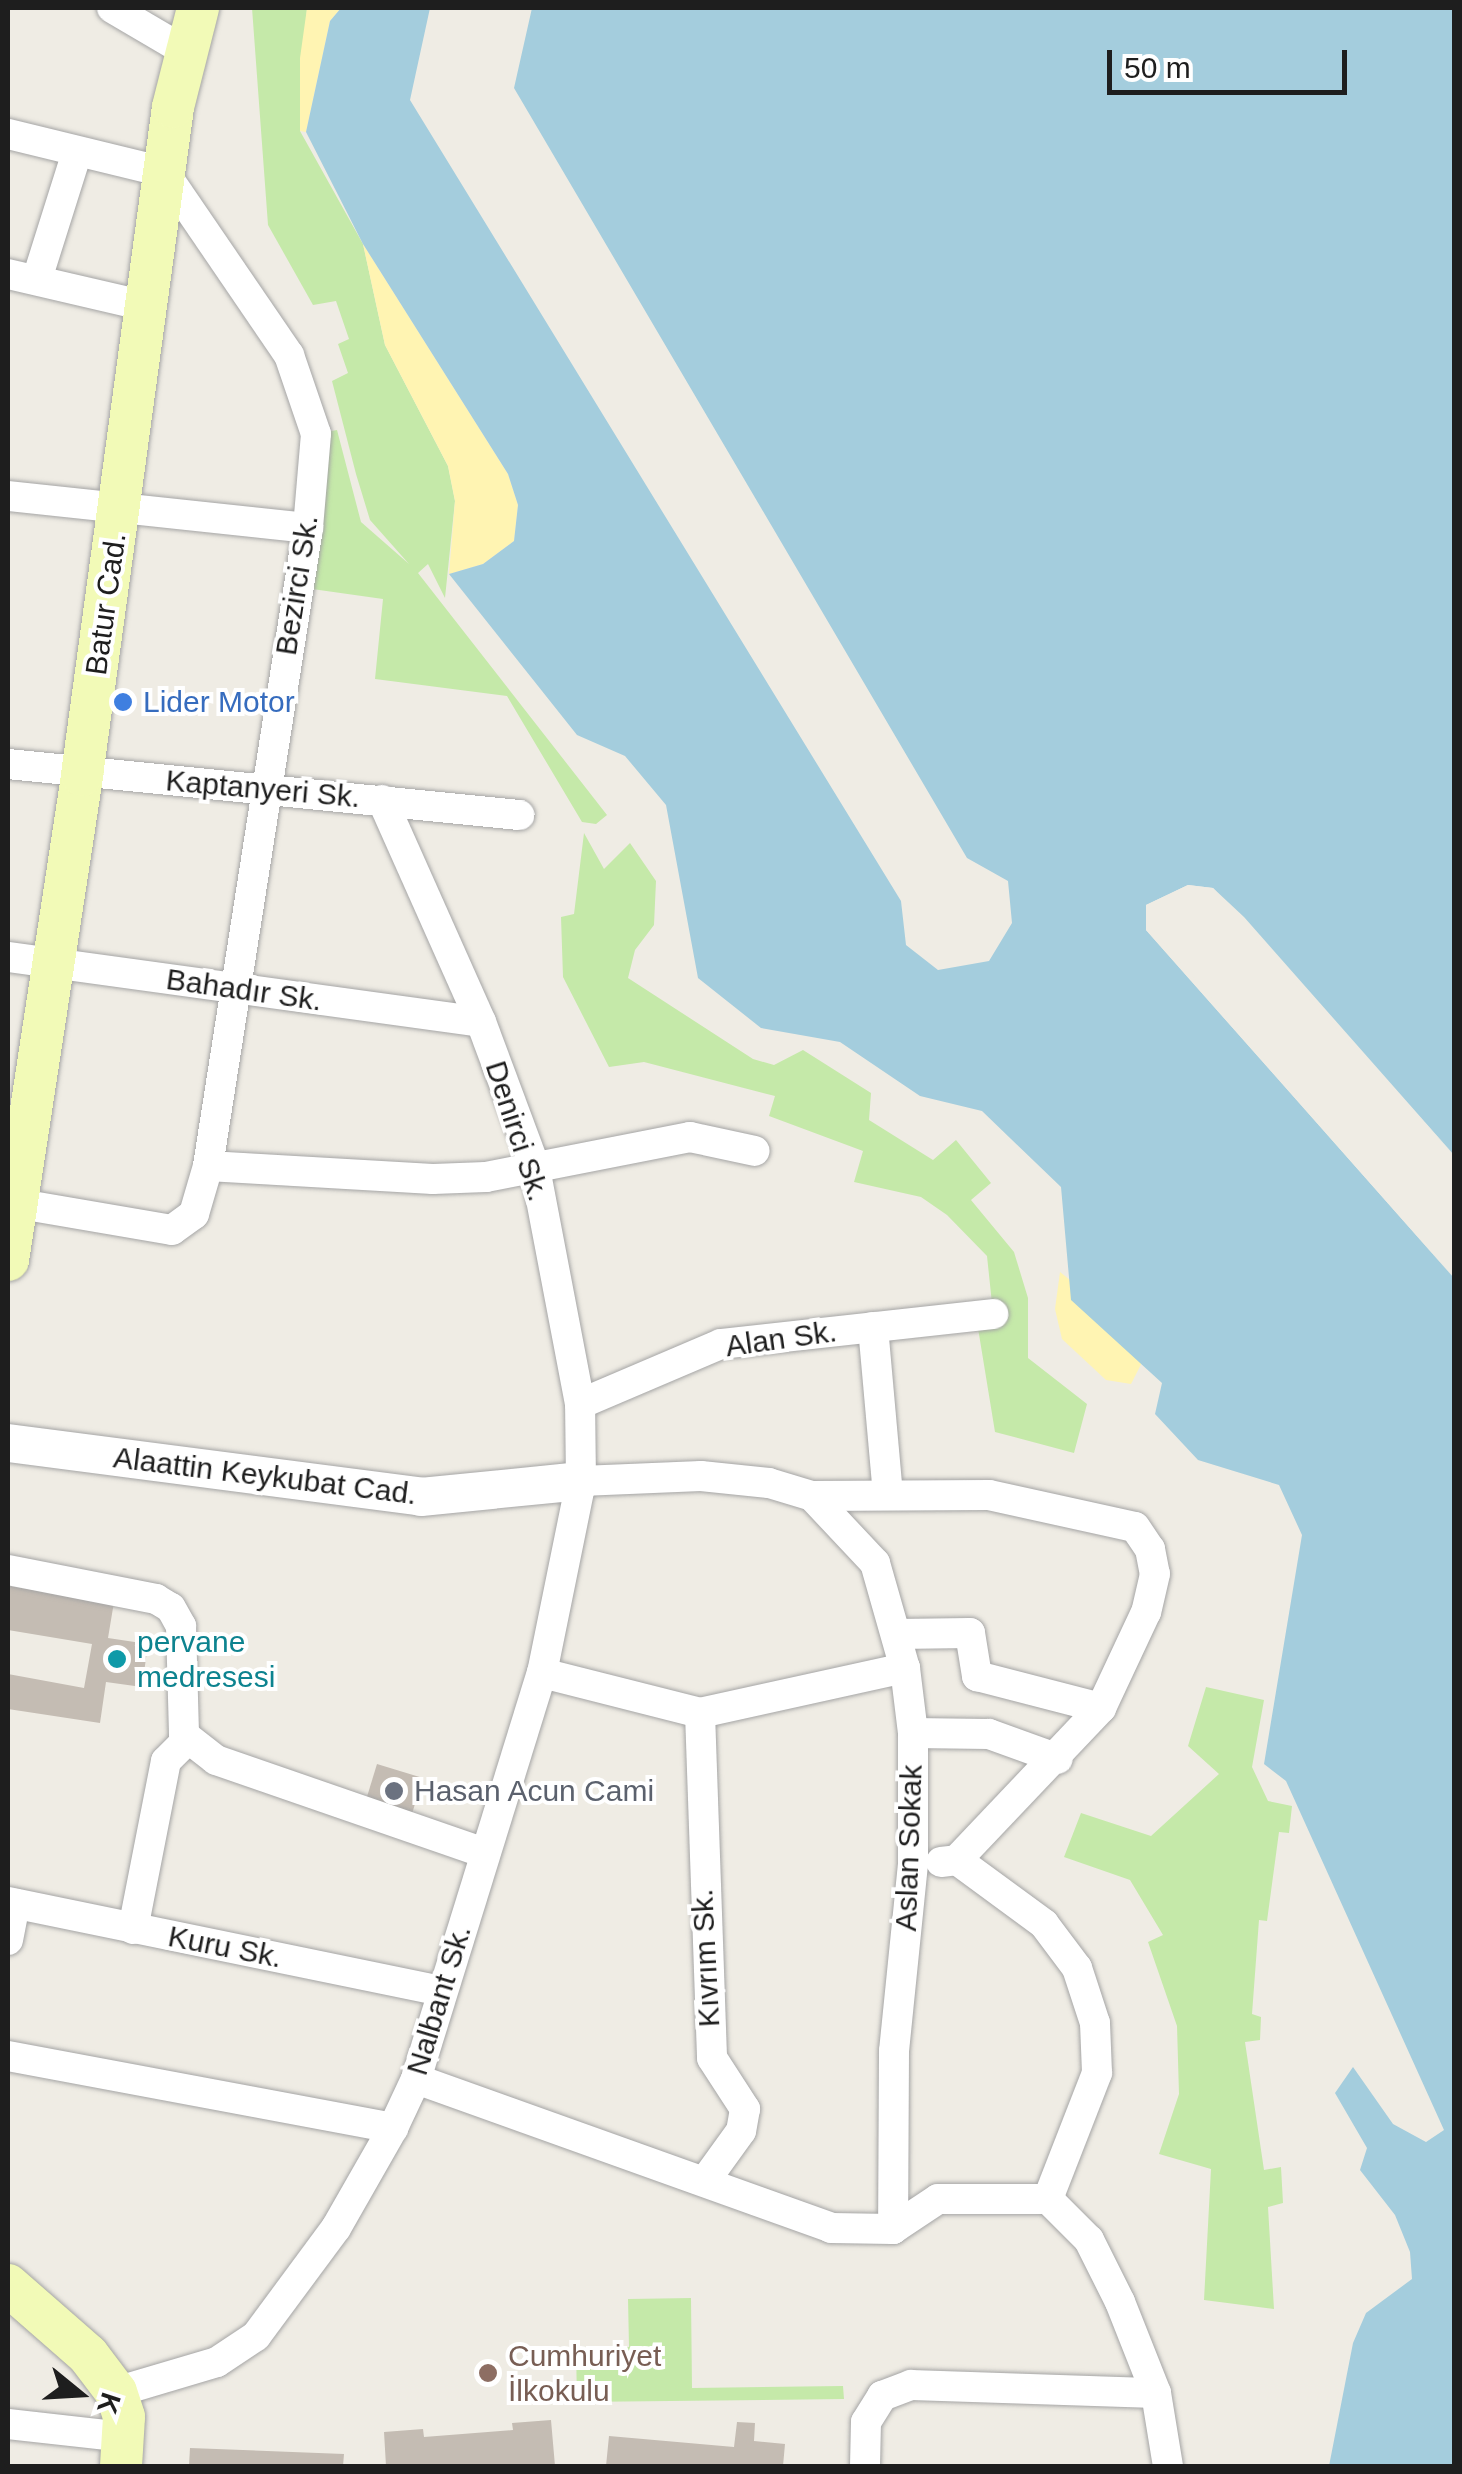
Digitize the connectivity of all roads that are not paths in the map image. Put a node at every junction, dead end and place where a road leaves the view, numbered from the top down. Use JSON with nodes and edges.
{"nodes":[{"id":1,"x":112,"y":8,"type":"edge"},
{"id":2,"x":198,"y":8,"type":"edge"},
{"id":3,"x":187,"y":52,"type":"junction"},
{"id":4,"x":8,"y":134,"type":"edge"},
{"id":5,"x":77,"y":152,"type":"junction"},
{"id":6,"x":164,"y":172,"type":"junction"},
{"id":7,"x":22,"y":276,"type":"edge"},
{"id":8,"x":146,"y":306,"type":"junction"},
{"id":9,"x":8,"y":496,"type":"edge"},
{"id":10,"x":119,"y":508,"type":"junction"},
{"id":11,"x":308,"y":528,"type":"junction"},
{"id":12,"x":8,"y":764,"type":"edge"},
{"id":13,"x":82,"y":774,"type":"junction"},
{"id":14,"x":264,"y":787,"type":"junction"},
{"id":15,"x":382,"y":800,"type":"junction"},
{"id":16,"x":520,"y":815,"type":"dead end"},
{"id":17,"x":8,"y":958,"type":"edge"},
{"id":18,"x":51,"y":962,"type":"junction"},
{"id":19,"x":233,"y":989,"type":"junction"},
{"id":20,"x":481,"y":1022,"type":"junction"},
{"id":21,"x":755,"y":1151,"type":"dead end"},
{"id":22,"x":208,"y":1166,"type":"junction"},
{"id":23,"x":535,"y":1167,"type":"junction"},
{"id":24,"x":12,"y":1203,"type":"edge"},
{"id":25,"x":8,"y":1260,"type":"edge"},
{"id":26,"x":994,"y":1314,"type":"dead end"},
{"id":27,"x":873,"y":1328,"type":"junction"},
{"id":28,"x":580,"y":1404,"type":"junction"},
{"id":29,"x":8,"y":1444,"type":"edge"},
{"id":30,"x":582,"y":1481,"type":"junction"},
{"id":31,"x":888,"y":1494,"type":"junction"},
{"id":32,"x":812,"y":1496,"type":"junction"},
{"id":33,"x":8,"y":1570,"type":"edge"},
{"id":34,"x":897,"y":1634,"type":"junction"},
{"id":35,"x":905,"y":1668,"type":"junction"},
{"id":36,"x":542,"y":1673,"type":"junction"},
{"id":37,"x":1101,"y":1708,"type":"junction"},
{"id":38,"x":700,"y":1713,"type":"junction"},
{"id":39,"x":912,"y":1734,"type":"junction"},
{"id":40,"x":188,"y":1739,"type":"junction"},
{"id":41,"x":1058,"y":1759,"type":"junction"},
{"id":42,"x":485,"y":1853,"type":"junction"},
{"id":43,"x":957,"y":1860,"type":"junction"},
{"id":44,"x":913,"y":1864,"type":"junction"},
{"id":45,"x":11,"y":1903,"type":"edge"},
{"id":46,"x":133,"y":1929,"type":"junction"},
{"id":47,"x":8,"y":1940,"type":"edge"},
{"id":48,"x":442,"y":1990,"type":"junction"},
{"id":49,"x":8,"y":2056,"type":"edge"},
{"id":50,"x":416,"y":2079,"type":"junction"},
{"id":51,"x":393,"y":2128,"type":"junction"},
{"id":52,"x":705,"y":2181,"type":"junction"},
{"id":53,"x":1048,"y":2199,"type":"junction"},
{"id":54,"x":893,"y":2228,"type":"junction"},
{"id":55,"x":8,"y":2285,"type":"edge"},
{"id":56,"x":116,"y":2392,"type":"junction"},
{"id":57,"x":1156,"y":2393,"type":"junction"},
{"id":58,"x":8,"y":2424,"type":"edge"},
{"id":59,"x":122,"y":2452,"type":"edge"},
{"id":60,"x":865,"y":2466,"type":"edge"},
{"id":61,"x":1168,"y":2466,"type":"edge"}],
"edges":[{"from":1,"to":3,"type":"street"},
{"from":2,"to":3,"type":"main road","name":"Batur Cad."},
{"from":3,"to":6,"type":"main road","name":"Batur Cad."},
{"from":4,"to":5,"type":"street"},
{"from":5,"to":6,"type":"street"},
{"from":5,"to":7,"type":"street"},
{"from":6,"to":8,"type":"main road","name":"Batur Cad."},
{"from":6,"to":11,"type":"street","name":"Bezirci Sk."},
{"from":7,"to":8,"type":"street"},
{"from":8,"to":10,"type":"main road","name":"Batur Cad."},
{"from":9,"to":10,"type":"street"},
{"from":10,"to":11,"type":"street"},
{"from":10,"to":13,"type":"main road","name":"Batur Cad."},
{"from":11,"to":14,"type":"street","name":"Bezirci Sk."},
{"from":12,"to":13,"type":"street","name":"Kaptanyeri Sk."},
{"from":13,"to":14,"type":"street","name":"Kaptanyeri Sk."},
{"from":13,"to":18,"type":"main road","name":"Batur Cad."},
{"from":14,"to":15,"type":"street","name":"Kaptanyeri Sk."},
{"from":14,"to":19,"type":"street","name":"Bezirci Sk."},
{"from":15,"to":16,"type":"street","name":"Kaptanyeri Sk."},
{"from":15,"to":20,"type":"street","name":"Denirci Sk."},
{"from":17,"to":18,"type":"street","name":"Bahadır Sk."},
{"from":18,"to":19,"type":"street","name":"Bahadır Sk."},
{"from":18,"to":24,"type":"main road","name":"Batur Cad."},
{"from":19,"to":20,"type":"street","name":"Bahadır Sk."},
{"from":19,"to":22,"type":"street","name":"Bezirci Sk."},
{"from":20,"to":23,"type":"street","name":"Denirci Sk."},
{"from":21,"to":23,"type":"street"},
{"from":22,"to":23,"type":"street"},
{"from":22,"to":24,"type":"street","name":"Bezirci Sk."},
{"from":23,"to":28,"type":"street","name":"Denirci Sk."},
{"from":24,"to":25,"type":"main road","name":"Batur Cad."},
{"from":26,"to":27,"type":"street","name":"Alan Sk."},
{"from":27,"to":28,"type":"street","name":"Alan Sk."},
{"from":27,"to":31,"type":"street"},
{"from":28,"to":30,"type":"street","name":"Denirci Sk."},
{"from":29,"to":30,"type":"street","name":"Alaattin Keykubat Cad."},
{"from":30,"to":32,"type":"street"},
{"from":30,"to":36,"type":"street","name":"Nalbant Sk."},
{"from":31,"to":32,"type":"street"},
{"from":31,"to":37,"type":"street"},
{"from":32,"to":34,"type":"street","name":"Aslan Sokak"},
{"from":33,"to":40,"type":"street"},
{"from":34,"to":35,"type":"street","name":"Aslan Sokak"},
{"from":34,"to":37,"type":"street"},
{"from":35,"to":38,"type":"street"},
{"from":35,"to":39,"type":"street","name":"Aslan Sokak"},
{"from":36,"to":38,"type":"street"},
{"from":36,"to":42,"type":"street","name":"Nalbant Sk."},
{"from":37,"to":41,"type":"street"},
{"from":38,"to":52,"type":"street","name":"Kıvrım Sk."},
{"from":39,"to":41,"type":"street"},
{"from":39,"to":44,"type":"street","name":"Aslan Sokak"},
{"from":40,"to":42,"type":"street"},
{"from":40,"to":46,"type":"street"},
{"from":41,"to":43,"type":"street"},
{"from":42,"to":48,"type":"street","name":"Nalbant Sk."},
{"from":43,"to":44,"type":"street"},
{"from":43,"to":53,"type":"street"},
{"from":44,"to":54,"type":"street","name":"Aslan Sokak"},
{"from":45,"to":46,"type":"street","name":"Kuru Sk."},
{"from":45,"to":47,"type":"street"},
{"from":46,"to":48,"type":"street","name":"Kuru Sk."},
{"from":48,"to":50,"type":"street","name":"Nalbant Sk."},
{"from":49,"to":51,"type":"street"},
{"from":50,"to":51,"type":"street","name":"Nalbant Sk."},
{"from":50,"to":52,"type":"street"},
{"from":51,"to":56,"type":"street","name":"Nalbant Sk."},
{"from":52,"to":54,"type":"street"},
{"from":53,"to":54,"type":"street"},
{"from":53,"to":57,"type":"street"},
{"from":55,"to":56,"type":"main road"},
{"from":56,"to":59,"type":"main road"},
{"from":57,"to":60,"type":"street"},
{"from":57,"to":61,"type":"street"},
{"from":58,"to":59,"type":"street"}]}
